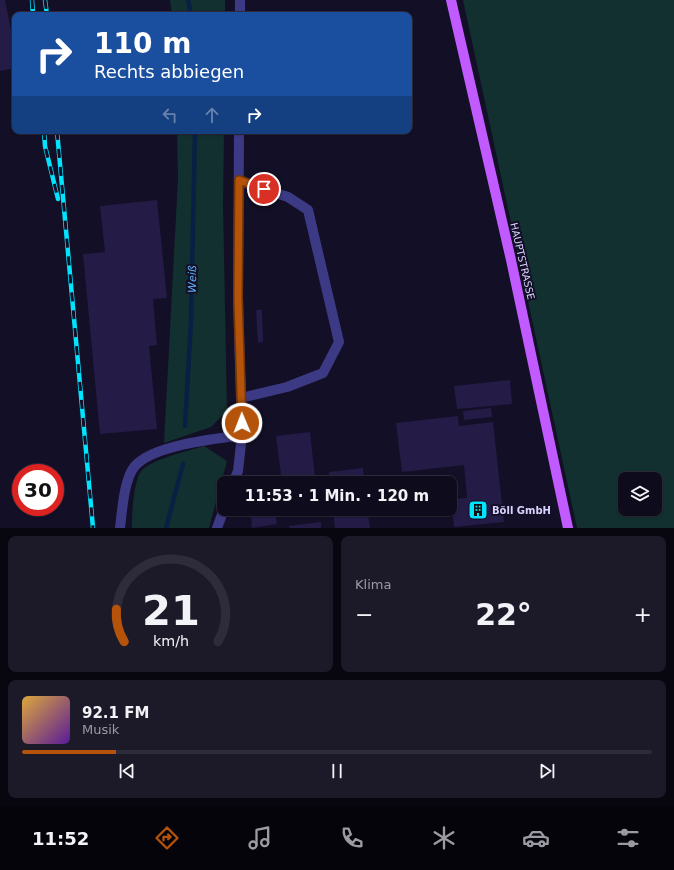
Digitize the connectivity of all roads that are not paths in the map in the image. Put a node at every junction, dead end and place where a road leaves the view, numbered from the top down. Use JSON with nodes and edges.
{"nodes":[{"id":1,"x":240,"y":0,"type":"edge"},
{"id":2,"x":451,"y":0,"type":"edge"},
{"id":3,"x":240,"y":12,"type":"edge"},
{"id":4,"x":239,"y":134,"type":"edge"},
{"id":5,"x":239,"y":180,"type":"junction"},
{"id":6,"x":241,"y":398,"type":"junction"},
{"id":7,"x":242,"y":435,"type":"junction"},
{"id":8,"x":236,"y":476,"type":"edge"},
{"id":9,"x":221,"y":516,"type":"edge"},
{"id":10,"x":120,"y":528,"type":"edge"},
{"id":11,"x":217,"y":528,"type":"edge"},
{"id":12,"x":568,"y":528,"type":"edge"}],
"edges":[{"from":1,"to":3,"type":"street"},
{"from":2,"to":12,"type":"main road","name":"HAUPTSTRASSE"},
{"from":4,"to":5,"type":"street"},
{"from":5,"to":6,"type":"street"},
{"from":5,"to":6,"type":"street"},
{"from":6,"to":7,"type":"street"},
{"from":7,"to":8,"type":"street"},
{"from":7,"to":10,"type":"street"},
{"from":9,"to":11,"type":"street"}]}
